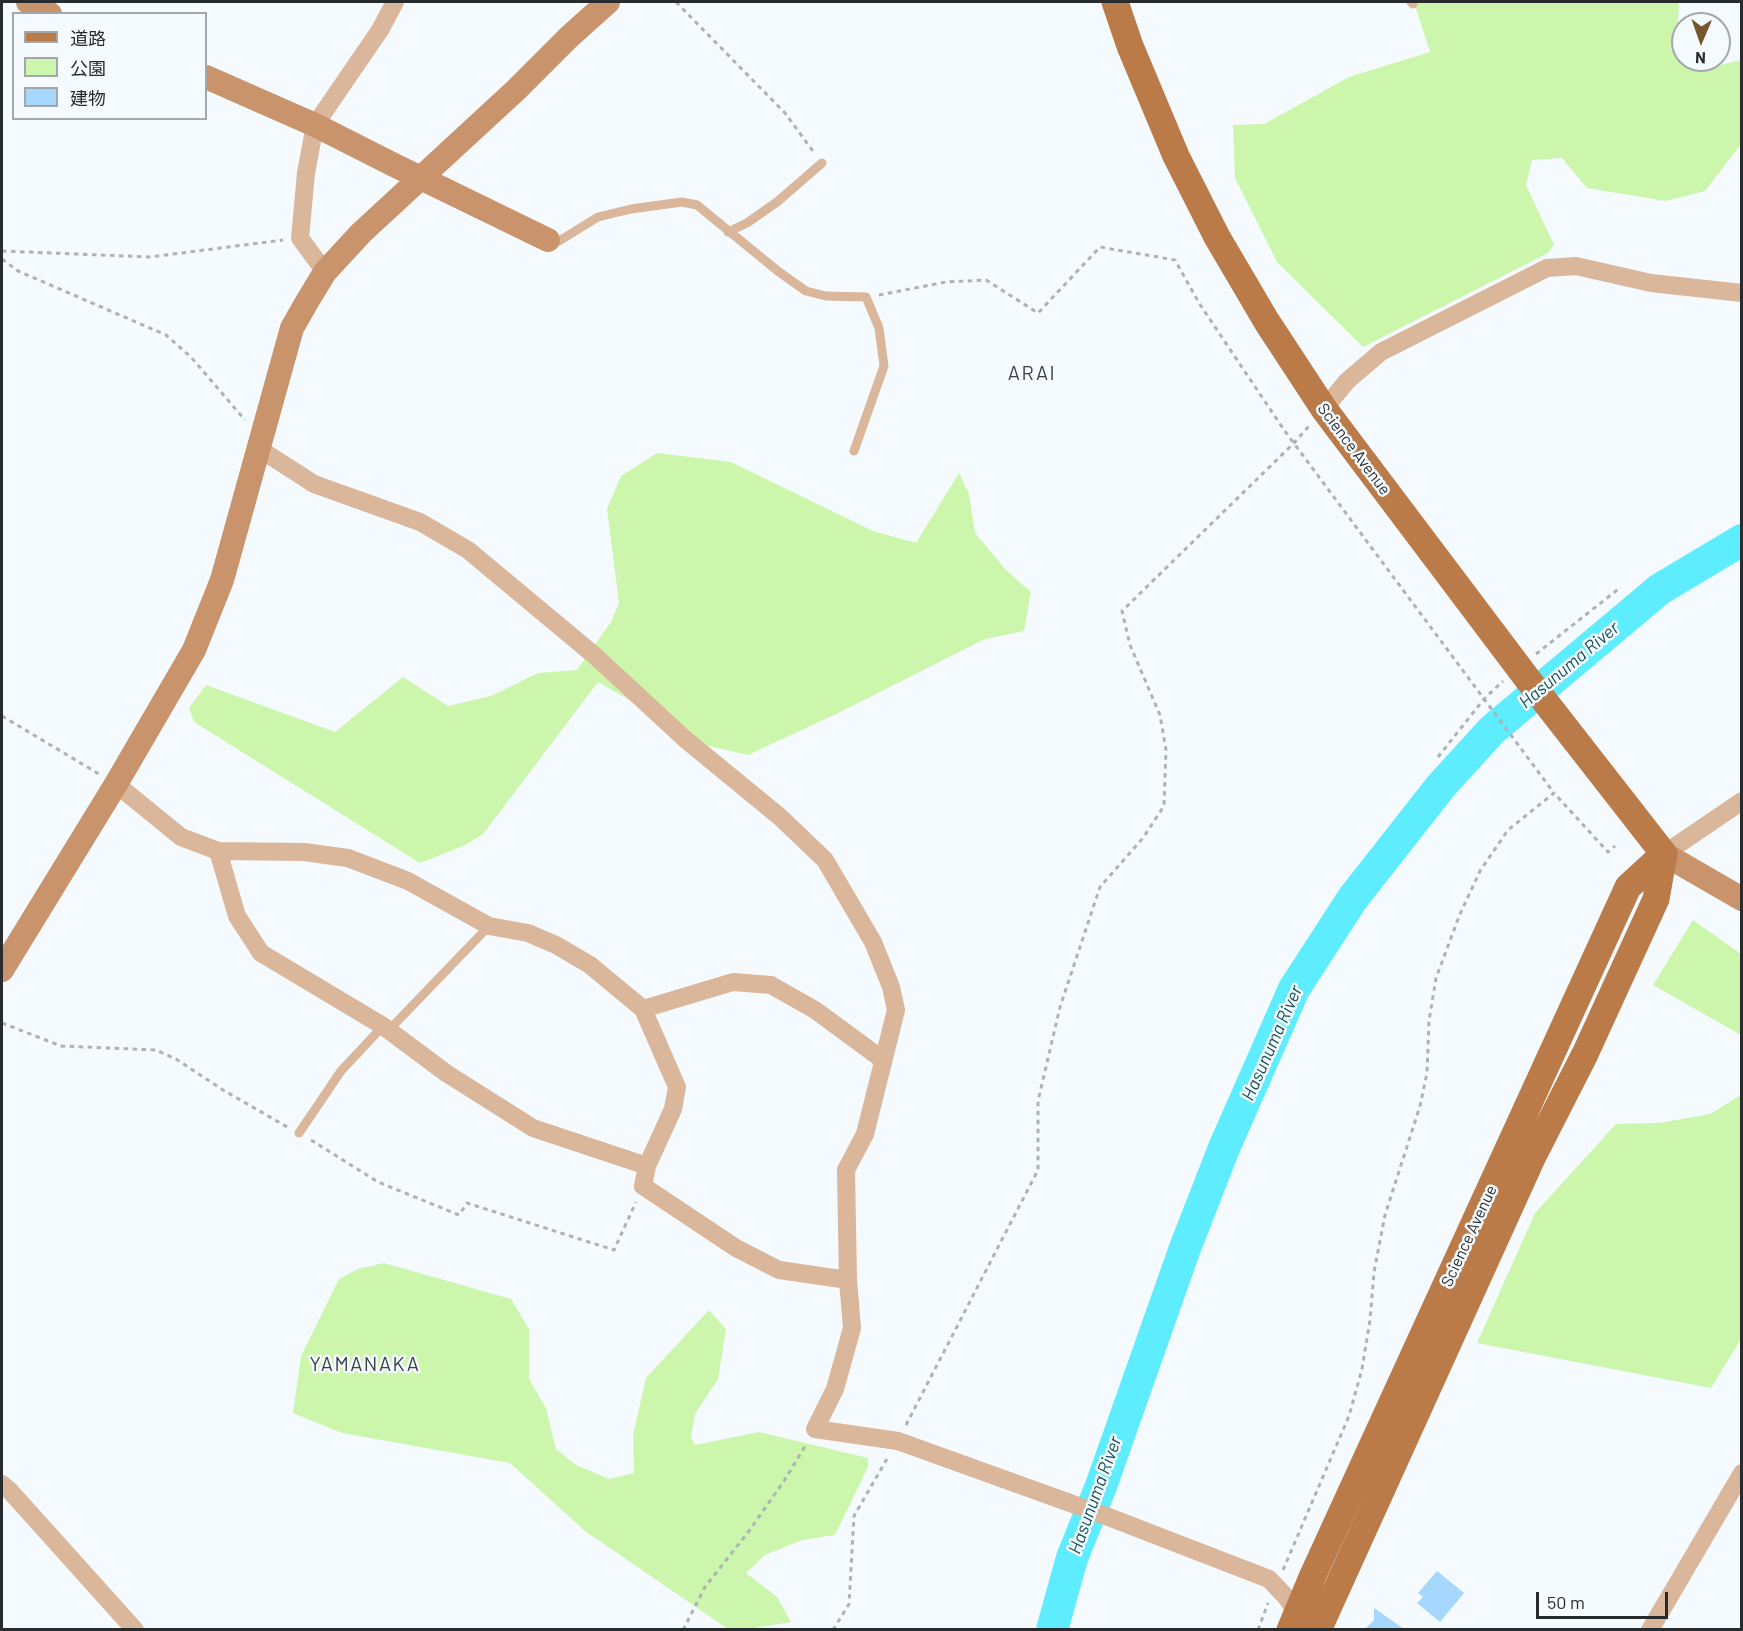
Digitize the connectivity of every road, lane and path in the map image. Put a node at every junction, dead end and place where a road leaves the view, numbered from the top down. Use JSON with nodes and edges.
{"nodes":[{"id":1,"x":28,"y":2,"type":"edge"},
{"id":2,"x":395,"y":2,"type":"edge"},
{"id":3,"x":608,"y":2,"type":"edge"},
{"id":4,"x":676,"y":2,"type":"edge"},
{"id":5,"x":1115,"y":2,"type":"edge"},
{"id":6,"x":46,"y":12,"type":"edge"},
{"id":7,"x":207,"y":77,"type":"edge"},
{"id":8,"x":315,"y":125,"type":"junction"},
{"id":9,"x":822,"y":163,"type":"joint"},
{"id":10,"x":420,"y":178,"type":"junction"},
{"id":11,"x":728,"y":232,"type":"junction"},
{"id":12,"x":300,"y":238,"type":"junction"},
{"id":13,"x":548,"y":240,"type":"joint"},
{"id":14,"x":2,"y":251,"type":"edge"},
{"id":15,"x":2,"y":259,"type":"edge"},
{"id":16,"x":325,"y":272,"type":"junction"},
{"id":17,"x":1742,"y":293,"type":"edge"},
{"id":18,"x":866,"y":297,"type":"junction"},
{"id":19,"x":1324,"y":409,"type":"junction"},
{"id":20,"x":1294,"y":443,"type":"junction"},
{"id":21,"x":260,"y":444,"type":"junction"},
{"id":22,"x":854,"y":451,"type":"dead end"},
{"id":23,"x":1621,"y":587,"type":"dead end"},
{"id":24,"x":1524,"y":674,"type":"junction"},
{"id":25,"x":1484,"y":699,"type":"junction"},
{"id":26,"x":2,"y":716,"type":"edge"},
{"id":27,"x":1438,"y":757,"type":"dead end"},
{"id":28,"x":116,"y":784,"type":"junction"},
{"id":29,"x":1554,"y":794,"type":"junction"},
{"id":30,"x":1742,"y":801,"type":"edge"},
{"id":31,"x":1615,"y":846,"type":"dead end"},
{"id":32,"x":218,"y":851,"type":"junction"},
{"id":33,"x":1664,"y":854,"type":"junction"},
{"id":34,"x":1742,"y":899,"type":"edge"},
{"id":35,"x":489,"y":926,"type":"junction"},
{"id":36,"x":2,"y":970,"type":"edge"},
{"id":37,"x":643,"y":1009,"type":"junction"},
{"id":38,"x":2,"y":1023,"type":"edge"},
{"id":39,"x":386,"y":1028,"type":"junction"},
{"id":40,"x":883,"y":1060,"type":"junction"},
{"id":41,"x":298,"y":1133,"type":"junction"},
{"id":42,"x":646,"y":1166,"type":"junction"},
{"id":43,"x":643,"y":1186,"type":"junction"},
{"id":44,"x":848,"y":1280,"type":"junction"},
{"id":45,"x":815,"y":1429,"type":"junction"},
{"id":46,"x":898,"y":1441,"type":"junction"},
{"id":47,"x":1742,"y":1473,"type":"edge"},
{"id":48,"x":2,"y":1484,"type":"edge"},
{"id":49,"x":1735,"y":1501,"type":"edge"},
{"id":50,"x":1276,"y":1585,"type":"junction"},
{"id":51,"x":1298,"y":1624,"type":"edge"},
{"id":52,"x":129,"y":1627,"type":"edge"},
{"id":53,"x":683,"y":1629,"type":"edge"},
{"id":54,"x":833,"y":1629,"type":"edge"},
{"id":55,"x":1258,"y":1629,"type":"edge"},
{"id":56,"x":1318,"y":1629,"type":"edge"},
{"id":57,"x":1650,"y":1629,"type":"edge"}],
"edges":[{"from":1,"to":6,"type":"street"},
{"from":2,"to":8,"type":"street"},
{"from":3,"to":10,"type":"street"},
{"from":4,"to":9,"type":"path"},
{"from":5,"to":19,"type":"main road","name":"Science Avenue"},
{"from":7,"to":8,"type":"street"},
{"from":8,"to":10,"type":"street"},
{"from":8,"to":12,"type":"street"},
{"from":9,"to":11,"type":"lane"},
{"from":10,"to":13,"type":"street"},
{"from":10,"to":16,"type":"street"},
{"from":11,"to":13,"type":"lane"},
{"from":11,"to":18,"type":"lane"},
{"from":12,"to":14,"type":"path"},
{"from":12,"to":16,"type":"street"},
{"from":15,"to":21,"type":"path"},
{"from":16,"to":21,"type":"street"},
{"from":17,"to":19,"type":"street"},
{"from":18,"to":20,"type":"path"},
{"from":18,"to":22,"type":"lane"},
{"from":19,"to":24,"type":"main road","name":"Science Avenue"},
{"from":20,"to":25,"type":"path"},
{"from":20,"to":46,"type":"path"},
{"from":21,"to":28,"type":"street"},
{"from":21,"to":40,"type":"street"},
{"from":23,"to":24,"type":"path"},
{"from":24,"to":33,"type":"main road","name":"Science Avenue"},
{"from":25,"to":27,"type":"path"},
{"from":25,"to":29,"type":"path"},
{"from":26,"to":28,"type":"path"},
{"from":28,"to":32,"type":"street"},
{"from":28,"to":36,"type":"street"},
{"from":29,"to":31,"type":"path"},
{"from":29,"to":50,"type":"path"},
{"from":30,"to":33,"type":"street"},
{"from":32,"to":35,"type":"street"},
{"from":32,"to":39,"type":"street"},
{"from":33,"to":34,"type":"street"},
{"from":33,"to":51,"type":"main road","name":"Science Avenue"},
{"from":33,"to":56,"type":"main road","name":"Science Avenue"},
{"from":35,"to":37,"type":"street"},
{"from":35,"to":39,"type":"lane"},
{"from":37,"to":40,"type":"street"},
{"from":37,"to":42,"type":"street"},
{"from":38,"to":41,"type":"path"},
{"from":39,"to":41,"type":"lane"},
{"from":39,"to":42,"type":"street"},
{"from":40,"to":44,"type":"street"},
{"from":41,"to":43,"type":"path"},
{"from":42,"to":43,"type":"street"},
{"from":43,"to":44,"type":"street"},
{"from":44,"to":45,"type":"street"},
{"from":45,"to":46,"type":"street"},
{"from":45,"to":53,"type":"path"},
{"from":46,"to":50,"type":"street"},
{"from":46,"to":54,"type":"path"},
{"from":47,"to":49,"type":"street"},
{"from":48,"to":52,"type":"street"},
{"from":49,"to":57,"type":"street"},
{"from":50,"to":51,"type":"street"},
{"from":50,"to":55,"type":"path"}]}
